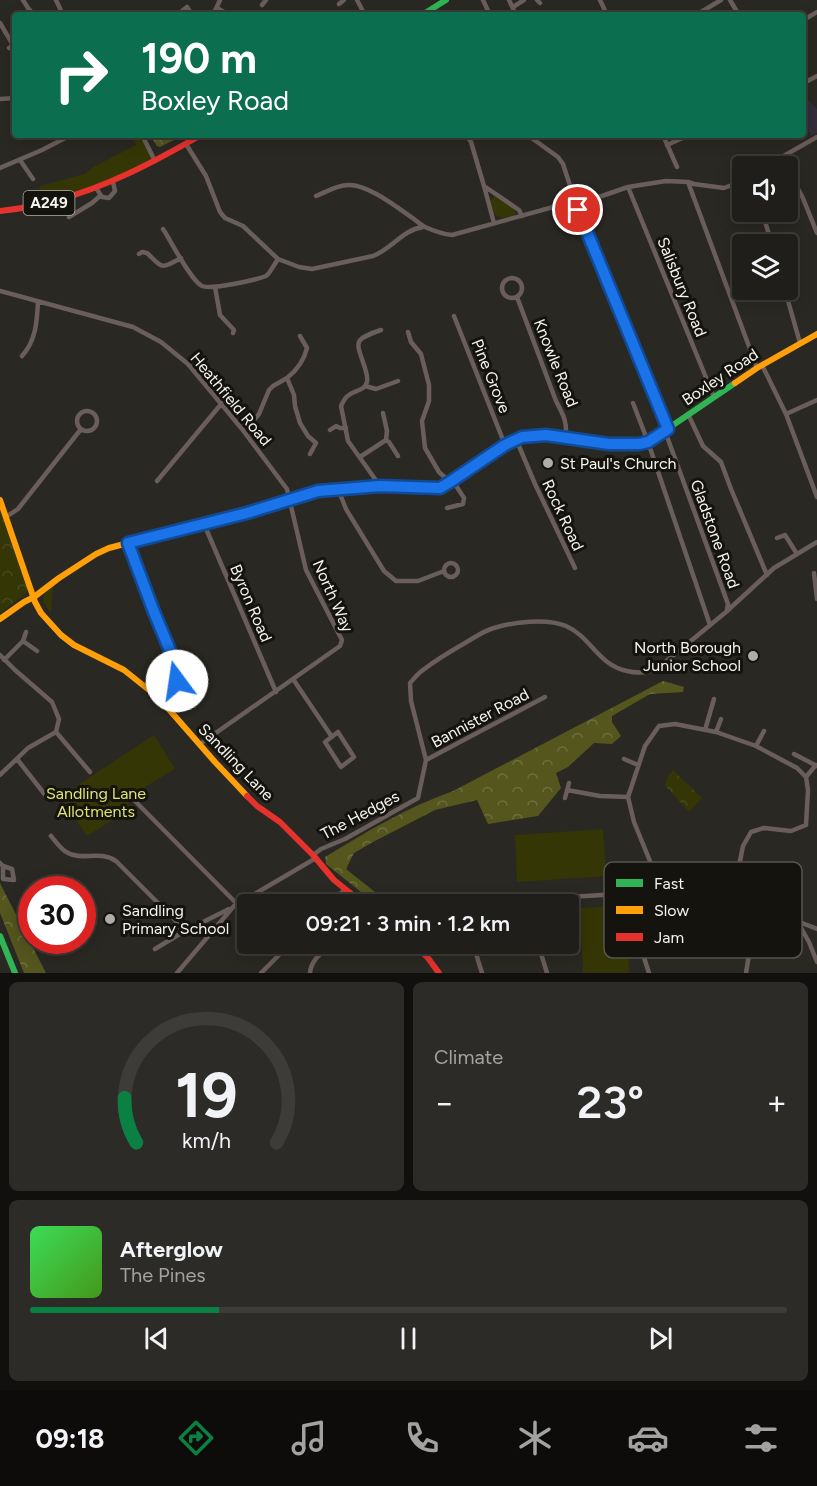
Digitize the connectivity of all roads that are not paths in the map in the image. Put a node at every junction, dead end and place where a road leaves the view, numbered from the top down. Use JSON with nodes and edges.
{"nodes":[{"id":1,"x":220,"y":0,"type":"edge"},
{"id":2,"x":266,"y":0,"type":"edge"},
{"id":3,"x":344,"y":0,"type":"edge"},
{"id":4,"x":446,"y":0,"type":"edge"},
{"id":5,"x":509,"y":0,"type":"edge"},
{"id":6,"x":524,"y":0,"type":"edge"},
{"id":7,"x":721,"y":0,"type":"edge"},
{"id":8,"x":339,"y":4,"type":"dead end"},
{"id":9,"x":262,"y":5,"type":"dead end"},
{"id":10,"x":217,"y":8,"type":"junction"},
{"id":11,"x":513,"y":8,"type":"junction"},
{"id":12,"x":215,"y":12,"type":"edge"},
{"id":13,"x":224,"y":12,"type":"edge"},
{"id":14,"x":430,"y":12,"type":"edge"},
{"id":15,"x":515,"y":12,"type":"edge"},
{"id":16,"x":701,"y":12,"type":"edge"},
{"id":17,"x":0,"y":23,"type":"edge"},
{"id":18,"x":12,"y":43,"type":"edge"},
{"id":19,"x":12,"y":46,"type":"edge"},
{"id":20,"x":9,"y":48,"type":"dead end"},
{"id":21,"x":817,"y":137,"type":"edge"},
{"id":22,"x":65,"y":138,"type":"edge"},
{"id":23,"x":144,"y":138,"type":"edge"},
{"id":24,"x":196,"y":138,"type":"edge"},
{"id":25,"x":468,"y":138,"type":"edge"},
{"id":26,"x":532,"y":138,"type":"edge"},
{"id":27,"x":664,"y":138,"type":"edge"},
{"id":28,"x":682,"y":138,"type":"edge"},
{"id":29,"x":186,"y":144,"type":"junction"},
{"id":30,"x":667,"y":145,"type":"junction"},
{"id":31,"x":783,"y":156,"type":"edge"},
{"id":32,"x":20,"y":160,"type":"junction"},
{"id":33,"x":156,"y":161,"type":"junction"},
{"id":34,"x":677,"y":167,"type":"dead end"},
{"id":35,"x":0,"y":168,"type":"edge"},
{"id":36,"x":33,"y":179,"type":"dead end"},
{"id":37,"x":113,"y":182,"type":"junction"},
{"id":38,"x":688,"y":182,"type":"junction"},
{"id":39,"x":732,"y":185,"type":"edge"},
{"id":40,"x":484,"y":186,"type":"junction"},
{"id":41,"x":628,"y":187,"type":"junction"},
{"id":42,"x":96,"y":188,"type":"junction"},
{"id":43,"x":798,"y":189,"type":"edge"},
{"id":44,"x":100,"y":196,"type":"junction"},
{"id":45,"x":316,"y":196,"type":"dead end"},
{"id":46,"x":596,"y":198,"type":"junction"},
{"id":47,"x":575,"y":201,"type":"junction"},
{"id":48,"x":578,"y":210,"type":"junction"},
{"id":49,"x":0,"y":211,"type":"edge"},
{"id":50,"x":522,"y":216,"type":"junction"},
{"id":51,"x":69,"y":217,"type":"dead end"},
{"id":52,"x":494,"y":223,"type":"junction"},
{"id":53,"x":423,"y":227,"type":"junction"},
{"id":54,"x":163,"y":229,"type":"dead end"},
{"id":55,"x":817,"y":233,"type":"edge"},
{"id":56,"x":139,"y":254,"type":"dead end"},
{"id":57,"x":181,"y":258,"type":"junction"},
{"id":58,"x":278,"y":259,"type":"junction"},
{"id":59,"x":215,"y":287,"type":"junction"},
{"id":60,"x":0,"y":291,"type":"edge"},
{"id":61,"x":517,"y":297,"type":"junction"},
{"id":62,"x":788,"y":300,"type":"edge"},
{"id":63,"x":38,"y":302,"type":"junction"},
{"id":64,"x":454,"y":316,"type":"dead end"},
{"id":65,"x":381,"y":330,"type":"dead end"},
{"id":66,"x":408,"y":332,"type":"dead end"},
{"id":67,"x":233,"y":333,"type":"dead end"},
{"id":68,"x":817,"y":334,"type":"edge"},
{"id":69,"x":300,"y":336,"type":"dead end"},
{"id":70,"x":800,"y":343,"type":"junction"},
{"id":71,"x":22,"y":356,"type":"dead end"},
{"id":72,"x":759,"y":367,"type":"junction"},
{"id":73,"x":287,"y":378,"type":"junction"},
{"id":74,"x":398,"y":381,"type":"dead end"},
{"id":75,"x":365,"y":386,"type":"junction"},
{"id":76,"x":714,"y":397,"type":"junction"},
{"id":77,"x":817,"y":400,"type":"edge"},
{"id":78,"x":633,"y":403,"type":"dead end"},
{"id":79,"x":222,"y":404,"type":"junction"},
{"id":80,"x":383,"y":413,"type":"dead end"},
{"id":81,"x":688,"y":414,"type":"junction"},
{"id":82,"x":786,"y":414,"type":"junction"},
{"id":83,"x":346,"y":428,"type":"junction"},
{"id":84,"x":81,"y":429,"type":"junction"},
{"id":85,"x":242,"y":429,"type":"junction"},
{"id":86,"x":330,"y":430,"type":"dead end"},
{"id":87,"x":666,"y":430,"type":"junction"},
{"id":88,"x":516,"y":439,"type":"junction"},
{"id":89,"x":566,"y":439,"type":"junction"},
{"id":90,"x":386,"y":440,"type":"junction"},
{"id":91,"x":648,"y":442,"type":"junction"},
{"id":92,"x":505,"y":445,"type":"junction"},
{"id":93,"x":310,"y":454,"type":"dead end"},
{"id":94,"x":398,"y":456,"type":"dead end"},
{"id":95,"x":360,"y":457,"type":"junction"},
{"id":96,"x":157,"y":481,"type":"dead end"},
{"id":97,"x":452,"y":482,"type":"junction"},
{"id":98,"x":380,"y":486,"type":"junction"},
{"id":99,"x":338,"y":489,"type":"junction"},
{"id":100,"x":816,"y":493,"type":"edge"},
{"id":101,"x":290,"y":498,"type":"junction"},
{"id":102,"x":0,"y":500,"type":"edge"},
{"id":103,"x":447,"y":508,"type":"dead end"},
{"id":104,"x":6,"y":517,"type":"junction"},
{"id":105,"x":204,"y":524,"type":"junction"},
{"id":106,"x":777,"y":538,"type":"dead end"},
{"id":107,"x":817,"y":542,"type":"edge"},
{"id":108,"x":128,"y":543,"type":"junction"},
{"id":109,"x":797,"y":554,"type":"junction"},
{"id":110,"x":575,"y":568,"type":"dead end"},
{"id":111,"x":444,"y":571,"type":"dead end"},
{"id":112,"x":814,"y":573,"type":"dead end"},
{"id":113,"x":766,"y":575,"type":"junction"},
{"id":114,"x":34,"y":597,"type":"junction"},
{"id":115,"x":817,"y":599,"type":"edge"},
{"id":116,"x":726,"y":612,"type":"junction"},
{"id":117,"x":0,"y":619,"type":"edge"},
{"id":118,"x":710,"y":625,"type":"junction"},
{"id":119,"x":26,"y":632,"type":"dead end"},
{"id":120,"x":23,"y":641,"type":"junction"},
{"id":121,"x":37,"y":651,"type":"dead end"},
{"id":122,"x":2,"y":658,"type":"edge"},
{"id":123,"x":293,"y":680,"type":"junction"},
{"id":124,"x":276,"y":692,"type":"junction"},
{"id":125,"x":545,"y":697,"type":"dead end"},
{"id":126,"x":159,"y":698,"type":"junction"},
{"id":127,"x":714,"y":699,"type":"dead end"},
{"id":128,"x":721,"y":719,"type":"dead end"},
{"id":129,"x":705,"y":730,"type":"junction"},
{"id":130,"x":764,"y":731,"type":"dead end"},
{"id":131,"x":56,"y":732,"type":"junction"},
{"id":132,"x":716,"y":732,"type":"junction"},
{"id":133,"x":332,"y":737,"type":"junction"},
{"id":134,"x":200,"y":744,"type":"junction"},
{"id":135,"x":756,"y":746,"type":"junction"},
{"id":136,"x":794,"y":754,"type":"dead end"},
{"id":137,"x":17,"y":759,"type":"junction"},
{"id":138,"x":624,"y":759,"type":"dead end"},
{"id":139,"x":426,"y":760,"type":"junction"},
{"id":140,"x":638,"y":765,"type":"junction"},
{"id":141,"x":817,"y":766,"type":"edge"},
{"id":142,"x":90,"y":772,"type":"dead end"},
{"id":143,"x":0,"y":775,"type":"edge"},
{"id":144,"x":806,"y":777,"type":"junction"},
{"id":145,"x":569,"y":783,"type":"dead end"},
{"id":146,"x":567,"y":790,"type":"junction"},
{"id":147,"x":136,"y":793,"type":"dead end"},
{"id":148,"x":46,"y":796,"type":"dead end"},
{"id":149,"x":627,"y":797,"type":"junction"},
{"id":150,"x":565,"y":798,"type":"dead end"},
{"id":151,"x":51,"y":836,"type":"dead end"},
{"id":152,"x":315,"y":856,"type":"junction"},
{"id":153,"x":650,"y":862,"type":"edge"},
{"id":154,"x":740,"y":862,"type":"edge"},
{"id":155,"x":344,"y":890,"type":"junction"},
{"id":156,"x":252,"y":894,"type":"edge"},
{"id":157,"x":340,"y":894,"type":"edge"},
{"id":158,"x":350,"y":894,"type":"edge"},
{"id":159,"x":604,"y":895,"type":"edge"},
{"id":160,"x":579,"y":897,"type":"edge"},
{"id":161,"x":237,"y":903,"type":"joint"},
{"id":162,"x":231,"y":909,"type":"junction"},
{"id":163,"x":802,"y":923,"type":"edge"},
{"id":164,"x":817,"y":929,"type":"edge"},
{"id":165,"x":802,"y":930,"type":"edge"},
{"id":166,"x":183,"y":932,"type":"junction"},
{"id":167,"x":0,"y":936,"type":"edge"},
{"id":168,"x":817,"y":938,"type":"edge"},
{"id":169,"x":809,"y":942,"type":"junction"},
{"id":170,"x":155,"y":949,"type":"dead end"},
{"id":171,"x":280,"y":954,"type":"edge"},
{"id":172,"x":321,"y":954,"type":"edge"},
{"id":173,"x":424,"y":954,"type":"edge"},
{"id":174,"x":476,"y":954,"type":"edge"},
{"id":175,"x":541,"y":954,"type":"edge"},
{"id":176,"x":644,"y":958,"type":"edge"},
{"id":177,"x":748,"y":958,"type":"edge"},
{"id":178,"x":817,"y":962,"type":"edge"},
{"id":179,"x":15,"y":973,"type":"edge"},
{"id":180,"x":177,"y":973,"type":"edge"},
{"id":181,"x":261,"y":973,"type":"edge"},
{"id":182,"x":310,"y":973,"type":"edge"},
{"id":183,"x":439,"y":973,"type":"edge"},
{"id":184,"x":482,"y":973,"type":"edge"},
{"id":185,"x":547,"y":973,"type":"edge"},
{"id":186,"x":649,"y":973,"type":"edge"},
{"id":187,"x":746,"y":973,"type":"edge"}],
"edges":[{"from":1,"to":10,"type":"street"},
{"from":2,"to":9,"type":"street"},
{"from":3,"to":8,"type":"street"},
{"from":4,"to":14,"type":"main road"},
{"from":5,"to":11,"type":"street"},
{"from":6,"to":11,"type":"street"},
{"from":7,"to":16,"type":"street"},
{"from":10,"to":12,"type":"street"},
{"from":10,"to":13,"type":"street"},
{"from":11,"to":15,"type":"street"},
{"from":17,"to":18,"type":"street"},
{"from":19,"to":20,"type":"street"},
{"from":21,"to":31,"type":"street"},
{"from":22,"to":32,"type":"street"},
{"from":23,"to":33,"type":"street"},
{"from":24,"to":29,"type":"main road","number":"A249"},
{"from":25,"to":40,"type":"street"},
{"from":26,"to":47,"type":"street","name":"Gladstone Road"},
{"from":27,"to":30,"type":"street"},
{"from":28,"to":30,"type":"street"},
{"from":29,"to":33,"type":"main road","number":"A249"},
{"from":29,"to":58,"type":"street"},
{"from":30,"to":34,"type":"street"},
{"from":32,"to":35,"type":"street"},
{"from":32,"to":36,"type":"street"},
{"from":33,"to":37,"type":"main road","number":"A249"},
{"from":37,"to":42,"type":"main road","number":"A249"},
{"from":37,"to":44,"type":"street"},
{"from":38,"to":39,"type":"street"},
{"from":38,"to":41,"type":"street"},
{"from":38,"to":72,"type":"street"},
{"from":40,"to":50,"type":"street"},
{"from":40,"to":52,"type":"street"},
{"from":41,"to":46,"type":"street"},
{"from":41,"to":76,"type":"street","name":"Salisbury Road"},
{"from":42,"to":44,"type":"street"},
{"from":42,"to":49,"type":"main road","number":"A249"},
{"from":43,"to":55,"type":"street"},
{"from":44,"to":51,"type":"street"},
{"from":45,"to":53,"type":"street"},
{"from":46,"to":47,"type":"street"},
{"from":46,"to":48,"type":"street"},
{"from":47,"to":48,"type":"street","name":"Gladstone Road"},
{"from":47,"to":50,"type":"street"},
{"from":48,"to":87,"type":"street","name":"Gladstone Road"},
{"from":50,"to":52,"type":"street"},
{"from":52,"to":53,"type":"street"},
{"from":53,"to":58,"type":"street"},
{"from":54,"to":57,"type":"street"},
{"from":56,"to":57,"type":"street"},
{"from":57,"to":59,"type":"street"},
{"from":58,"to":59,"type":"street"},
{"from":59,"to":67,"type":"street"},
{"from":60,"to":63,"type":"street","name":"Heathfield Road"},
{"from":61,"to":61,"type":"street","name":"Knowle Road"},
{"from":61,"to":89,"type":"street","name":"Knowle Road"},
{"from":62,"to":70,"type":"street"},
{"from":63,"to":71,"type":"street"},
{"from":63,"to":79,"type":"street","name":"Heathfield Road"},
{"from":64,"to":92,"type":"street","name":"Pine Grove"},
{"from":65,"to":75,"type":"street"},
{"from":66,"to":97,"type":"street"},
{"from":68,"to":70,"type":"main road","name":"Boxley Road"},
{"from":69,"to":73,"type":"street"},
{"from":70,"to":72,"type":"main road","name":"Boxley Road"},
{"from":72,"to":76,"type":"main road","name":"Boxley Road"},
{"from":72,"to":82,"type":"street"},
{"from":73,"to":85,"type":"street"},
{"from":73,"to":93,"type":"street"},
{"from":74,"to":75,"type":"street"},
{"from":75,"to":83,"type":"street"},
{"from":76,"to":81,"type":"main road","name":"Boxley Road"},
{"from":77,"to":82,"type":"street"},
{"from":78,"to":91,"type":"street"},
{"from":79,"to":85,"type":"street","name":"Heathfield Road"},
{"from":79,"to":96,"type":"street"},
{"from":80,"to":90,"type":"street"},
{"from":81,"to":87,"type":"main road","name":"Boxley Road"},
{"from":81,"to":113,"type":"street"},
{"from":82,"to":100,"type":"street"},
{"from":83,"to":86,"type":"street"},
{"from":83,"to":95,"type":"street"},
{"from":84,"to":84,"type":"street"},
{"from":84,"to":104,"type":"street"},
{"from":85,"to":101,"type":"street","name":"Heathfield Road"},
{"from":87,"to":91,"type":"main road","name":"Boxley Road"},
{"from":87,"to":116,"type":"street","name":"Gladstone Road"},
{"from":88,"to":89,"type":"main road","name":"Boxley Road"},
{"from":88,"to":92,"type":"main road","name":"Boxley Road"},
{"from":88,"to":110,"type":"street","name":"Rock Road"},
{"from":89,"to":91,"type":"main road","name":"Boxley Road"},
{"from":90,"to":94,"type":"street"},
{"from":90,"to":95,"type":"street"},
{"from":91,"to":118,"type":"street"},
{"from":92,"to":97,"type":"main road","name":"Boxley Road"},
{"from":95,"to":98,"type":"street"},
{"from":97,"to":98,"type":"main road","name":"Boxley Road"},
{"from":97,"to":103,"type":"street"},
{"from":98,"to":99,"type":"main road","name":"Boxley Road"},
{"from":99,"to":101,"type":"main road","name":"Boxley Road"},
{"from":99,"to":111,"type":"street"},
{"from":101,"to":105,"type":"main road","name":"Boxley Road"},
{"from":101,"to":123,"type":"street","name":"North Way"},
{"from":102,"to":104,"type":"main road","name":"Sandling Lane"},
{"from":104,"to":114,"type":"main road","name":"Sandling Lane"},
{"from":105,"to":108,"type":"main road","name":"Boxley Road"},
{"from":105,"to":124,"type":"street","name":"Byron Road"},
{"from":106,"to":109,"type":"street"},
{"from":107,"to":109,"type":"street"},
{"from":108,"to":114,"type":"main road","name":"Boxley Road"},
{"from":108,"to":126,"type":"street"},
{"from":109,"to":113,"type":"street"},
{"from":112,"to":115,"type":"street"},
{"from":113,"to":116,"type":"street"},
{"from":114,"to":117,"type":"main road","name":"Boxley Road"},
{"from":114,"to":126,"type":"main road","name":"Sandling Lane"},
{"from":116,"to":118,"type":"street"},
{"from":118,"to":139,"type":"street"},
{"from":119,"to":120,"type":"street"},
{"from":120,"to":121,"type":"street"},
{"from":120,"to":122,"type":"street"},
{"from":122,"to":131,"type":"street"},
{"from":123,"to":124,"type":"street"},
{"from":123,"to":133,"type":"street"},
{"from":124,"to":134,"type":"street"},
{"from":125,"to":139,"type":"street","name":"Bannister Road"},
{"from":126,"to":134,"type":"main road","name":"Sandling Lane"},
{"from":127,"to":129,"type":"street"},
{"from":128,"to":132,"type":"street"},
{"from":129,"to":132,"type":"street"},
{"from":129,"to":140,"type":"street"},
{"from":130,"to":135,"type":"street"},
{"from":131,"to":137,"type":"street"},
{"from":131,"to":142,"type":"street"},
{"from":132,"to":135,"type":"street"},
{"from":133,"to":133,"type":"street"},
{"from":134,"to":152,"type":"main road","name":"Sandling Lane"},
{"from":135,"to":144,"type":"street"},
{"from":136,"to":141,"type":"street"},
{"from":137,"to":143,"type":"street"},
{"from":137,"to":148,"type":"street"},
{"from":138,"to":140,"type":"street"},
{"from":139,"to":152,"type":"street","name":"The Hedges"},
{"from":140,"to":149,"type":"street"},
{"from":141,"to":144,"type":"street"},
{"from":144,"to":154,"type":"street"},
{"from":145,"to":146,"type":"street"},
{"from":146,"to":149,"type":"street"},
{"from":146,"to":150,"type":"street"},
{"from":147,"to":161,"type":"street"},
{"from":149,"to":153,"type":"street"},
{"from":151,"to":166,"type":"street"},
{"from":152,"to":155,"type":"main road","name":"Sandling Lane"},
{"from":152,"to":156,"type":"street","name":"The Hedges"},
{"from":155,"to":157,"type":"street"},
{"from":155,"to":158,"type":"main road","name":"Sandling Lane"},
{"from":159,"to":160,"type":"street"},
{"from":161,"to":162,"type":"street","name":"The Hedges"},
{"from":162,"to":166,"type":"street"},
{"from":162,"to":180,"type":"street","name":"The Hedges"},
{"from":163,"to":164,"type":"street"},
{"from":165,"to":169,"type":"street"},
{"from":166,"to":170,"type":"street"},
{"from":167,"to":179,"type":"main road"},
{"from":168,"to":169,"type":"street"},
{"from":169,"to":178,"type":"street"},
{"from":171,"to":181,"type":"street"},
{"from":172,"to":182,"type":"street"},
{"from":173,"to":183,"type":"main road"},
{"from":174,"to":184,"type":"street"},
{"from":175,"to":185,"type":"street"},
{"from":176,"to":186,"type":"street"},
{"from":177,"to":187,"type":"street"}]}
